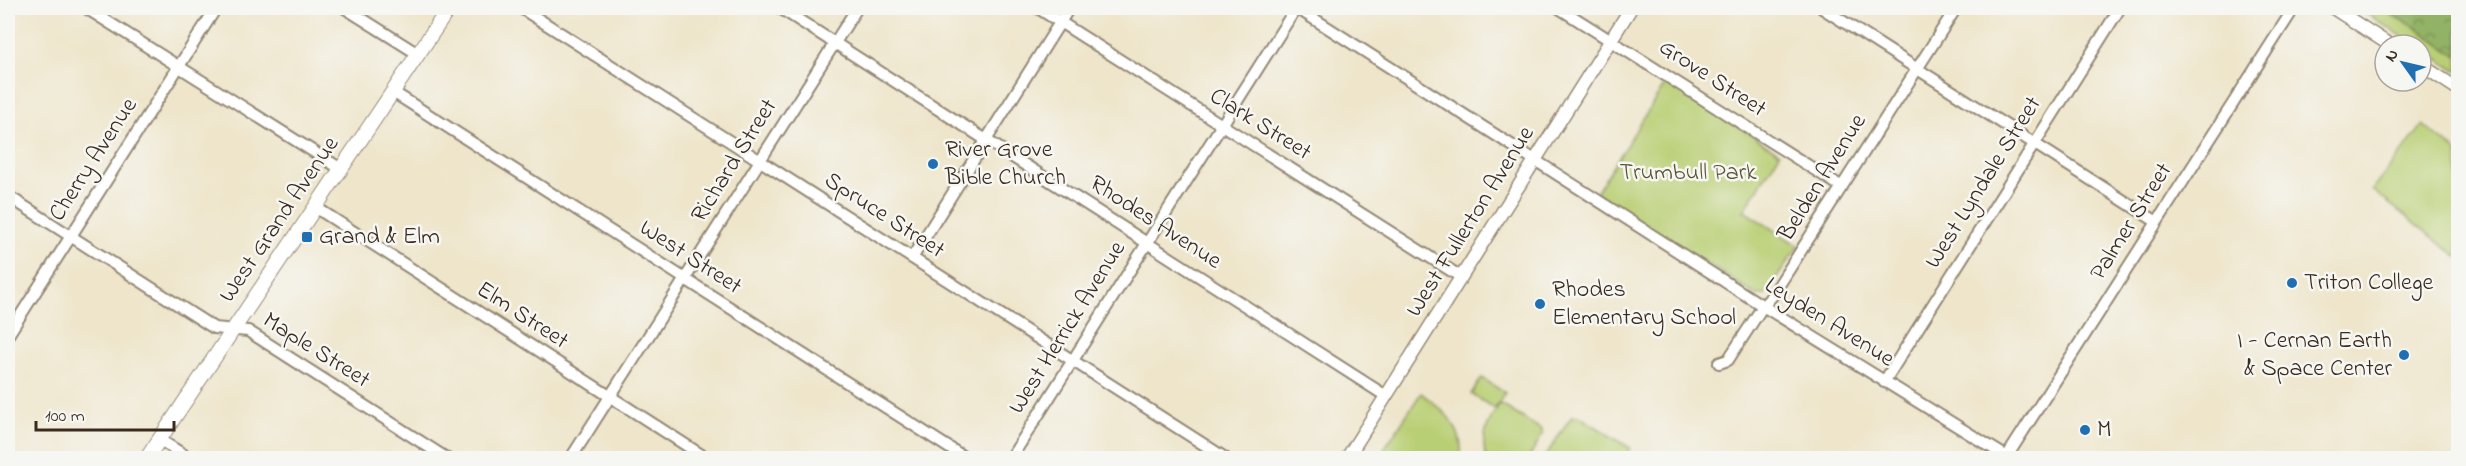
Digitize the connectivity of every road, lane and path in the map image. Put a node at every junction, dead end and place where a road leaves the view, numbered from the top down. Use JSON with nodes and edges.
{"nodes":[{"id":1,"x":86,"y":8,"type":"edge"},
{"id":2,"x":216,"y":8,"type":"edge"},
{"id":3,"x":345,"y":8,"type":"edge"},
{"id":4,"x":449,"y":8,"type":"edge"},
{"id":5,"x":521,"y":8,"type":"edge"},
{"id":6,"x":780,"y":8,"type":"edge"},
{"id":7,"x":857,"y":8,"type":"edge"},
{"id":8,"x":1038,"y":8,"type":"edge"},
{"id":9,"x":1069,"y":8,"type":"edge"},
{"id":10,"x":1297,"y":8,"type":"edge"},
{"id":11,"x":1559,"y":8,"type":"edge"},
{"id":12,"x":1630,"y":8,"type":"edge"},
{"id":13,"x":1822,"y":8,"type":"edge"},
{"id":14,"x":1956,"y":8,"type":"edge"},
{"id":15,"x":2120,"y":8,"type":"edge"},
{"id":16,"x":2294,"y":8,"type":"edge"},
{"id":17,"x":2333,"y":8,"type":"edge"},
{"id":18,"x":1060,"y":21,"type":"junction"},
{"id":19,"x":2373,"y":34,"type":"edge"},
{"id":20,"x":1610,"y":40,"type":"junction"},
{"id":21,"x":835,"y":42,"type":"junction"},
{"id":22,"x":418,"y":54,"type":"junction"},
{"id":23,"x":179,"y":66,"type":"junction"},
{"id":24,"x":1917,"y":69,"type":"junction"},
{"id":25,"x":2433,"y":73,"type":"edge"},
{"id":26,"x":2458,"y":89,"type":"edge"},
{"id":27,"x":393,"y":92,"type":"junction"},
{"id":28,"x":1221,"y":126,"type":"junction"},
{"id":29,"x":986,"y":140,"type":"junction"},
{"id":30,"x":2034,"y":144,"type":"junction"},
{"id":31,"x":1535,"y":160,"type":"junction"},
{"id":32,"x":760,"y":161,"type":"junction"},
{"id":33,"x":341,"y":169,"type":"junction"},
{"id":34,"x":1842,"y":188,"type":"junction"},
{"id":35,"x":8,"y":196,"type":"edge"},
{"id":36,"x":315,"y":207,"type":"junction"},
{"id":37,"x":2157,"y":222,"type":"junction"},
{"id":38,"x":70,"y":236,"type":"junction"},
{"id":39,"x":1147,"y":243,"type":"junction"},
{"id":40,"x":912,"y":258,"type":"junction"},
{"id":41,"x":1461,"y":277,"type":"junction"},
{"id":42,"x":684,"y":280,"type":"junction"},
{"id":43,"x":1763,"y":306,"type":"junction"},
{"id":44,"x":233,"y":330,"type":"junction"},
{"id":45,"x":8,"y":335,"type":"edge"},
{"id":46,"x":1072,"y":362,"type":"junction"},
{"id":47,"x":1719,"y":363,"type":"dead end"},
{"id":48,"x":1884,"y":382,"type":"junction"},
{"id":49,"x":1386,"y":396,"type":"junction"},
{"id":50,"x":610,"y":397,"type":"junction"},
{"id":51,"x":160,"y":440,"type":"junction"},
{"id":52,"x":2006,"y":458,"type":"edge"},
{"id":53,"x":147,"y":459,"type":"edge"},
{"id":54,"x":189,"y":459,"type":"edge"},
{"id":55,"x":446,"y":459,"type":"edge"},
{"id":56,"x":571,"y":459,"type":"edge"},
{"id":57,"x":706,"y":459,"type":"edge"},
{"id":58,"x":965,"y":459,"type":"edge"},
{"id":59,"x":1011,"y":459,"type":"edge"},
{"id":60,"x":1225,"y":459,"type":"edge"},
{"id":61,"x":1347,"y":459,"type":"edge"}],
"edges":[{"from":1,"to":23,"type":"street"},
{"from":2,"to":23,"type":"street","name":"Cherry Avenue"},
{"from":3,"to":22,"type":"street"},
{"from":4,"to":22,"type":"main road","name":"West Grand Avenue"},
{"from":5,"to":32,"type":"street","name":"Spruce Street"},
{"from":6,"to":21,"type":"street","name":"Rhodes Avenue"},
{"from":7,"to":21,"type":"street","name":"Richard Street"},
{"from":8,"to":18,"type":"street","name":"Clark Street"},
{"from":9,"to":18,"type":"street"},
{"from":10,"to":28,"type":"street","name":"West Herrick Avenue"},
{"from":10,"to":31,"type":"street","name":"Leyden Avenue"},
{"from":11,"to":20,"type":"street","name":"Grove Street"},
{"from":12,"to":20,"type":"street","name":"West Fullerton Avenue"},
{"from":13,"to":24,"type":"street"},
{"from":14,"to":24,"type":"street","name":"Belden Avenue"},
{"from":15,"to":30,"type":"street","name":"West Lyndale Street"},
{"from":16,"to":37,"type":"street","name":"Palmer Street"},
{"from":17,"to":19,"type":"street"},
{"from":18,"to":28,"type":"street","name":"Clark Street"},
{"from":18,"to":29,"type":"street"},
{"from":20,"to":31,"type":"street","name":"West Fullerton Avenue"},
{"from":20,"to":34,"type":"street","name":"Grove Street"},
{"from":21,"to":29,"type":"street","name":"Rhodes Avenue"},
{"from":21,"to":32,"type":"street","name":"Richard Street"},
{"from":22,"to":27,"type":"main road","name":"West Grand Avenue"},
{"from":23,"to":33,"type":"street"},
{"from":23,"to":38,"type":"street","name":"Cherry Avenue"},
{"from":24,"to":30,"type":"street"},
{"from":24,"to":34,"type":"street","name":"Belden Avenue"},
{"from":25,"to":26,"type":"street"},
{"from":27,"to":33,"type":"main road","name":"West Grand Avenue"},
{"from":27,"to":42,"type":"street","name":"West Street"},
{"from":28,"to":39,"type":"street","name":"West Herrick Avenue"},
{"from":28,"to":41,"type":"street","name":"Clark Street"},
{"from":29,"to":39,"type":"street","name":"Rhodes Avenue"},
{"from":29,"to":40,"type":"street"},
{"from":30,"to":37,"type":"street"},
{"from":30,"to":48,"type":"street","name":"West Lyndale Street"},
{"from":31,"to":41,"type":"street","name":"West Fullerton Avenue"},
{"from":31,"to":43,"type":"street","name":"Leyden Avenue"},
{"from":32,"to":40,"type":"street","name":"Spruce Street"},
{"from":32,"to":42,"type":"street","name":"Richard Street"},
{"from":33,"to":36,"type":"main road","name":"West Grand Avenue"},
{"from":34,"to":43,"type":"street","name":"Belden Avenue"},
{"from":35,"to":38,"type":"street","name":"Maple Street"},
{"from":36,"to":44,"type":"main road","name":"West Grand Avenue"},
{"from":36,"to":50,"type":"street","name":"Elm Street"},
{"from":37,"to":52,"type":"street","name":"Palmer Street"},
{"from":38,"to":44,"type":"street","name":"Maple Street"},
{"from":38,"to":45,"type":"street","name":"Cherry Avenue"},
{"from":39,"to":46,"type":"street","name":"West Herrick Avenue"},
{"from":39,"to":49,"type":"street","name":"Rhodes Avenue"},
{"from":40,"to":46,"type":"street","name":"Spruce Street"},
{"from":41,"to":49,"type":"street","name":"West Fullerton Avenue"},
{"from":42,"to":50,"type":"street","name":"Richard Street"},
{"from":42,"to":58,"type":"street","name":"West Street"},
{"from":43,"to":47,"type":"street","name":"Belden Avenue"},
{"from":43,"to":48,"type":"street","name":"Leyden Avenue"},
{"from":44,"to":51,"type":"main road","name":"West Grand Avenue"},
{"from":44,"to":55,"type":"street","name":"Maple Street"},
{"from":46,"to":59,"type":"street","name":"West Herrick Avenue"},
{"from":46,"to":60,"type":"street","name":"Spruce Street"},
{"from":48,"to":52,"type":"street","name":"Leyden Avenue"},
{"from":49,"to":61,"type":"street","name":"West Fullerton Avenue"},
{"from":50,"to":56,"type":"street","name":"Richard Street"},
{"from":50,"to":57,"type":"street","name":"Elm Street"},
{"from":51,"to":53,"type":"main road","name":"West Grand Avenue"},
{"from":51,"to":54,"type":"street"}]}
